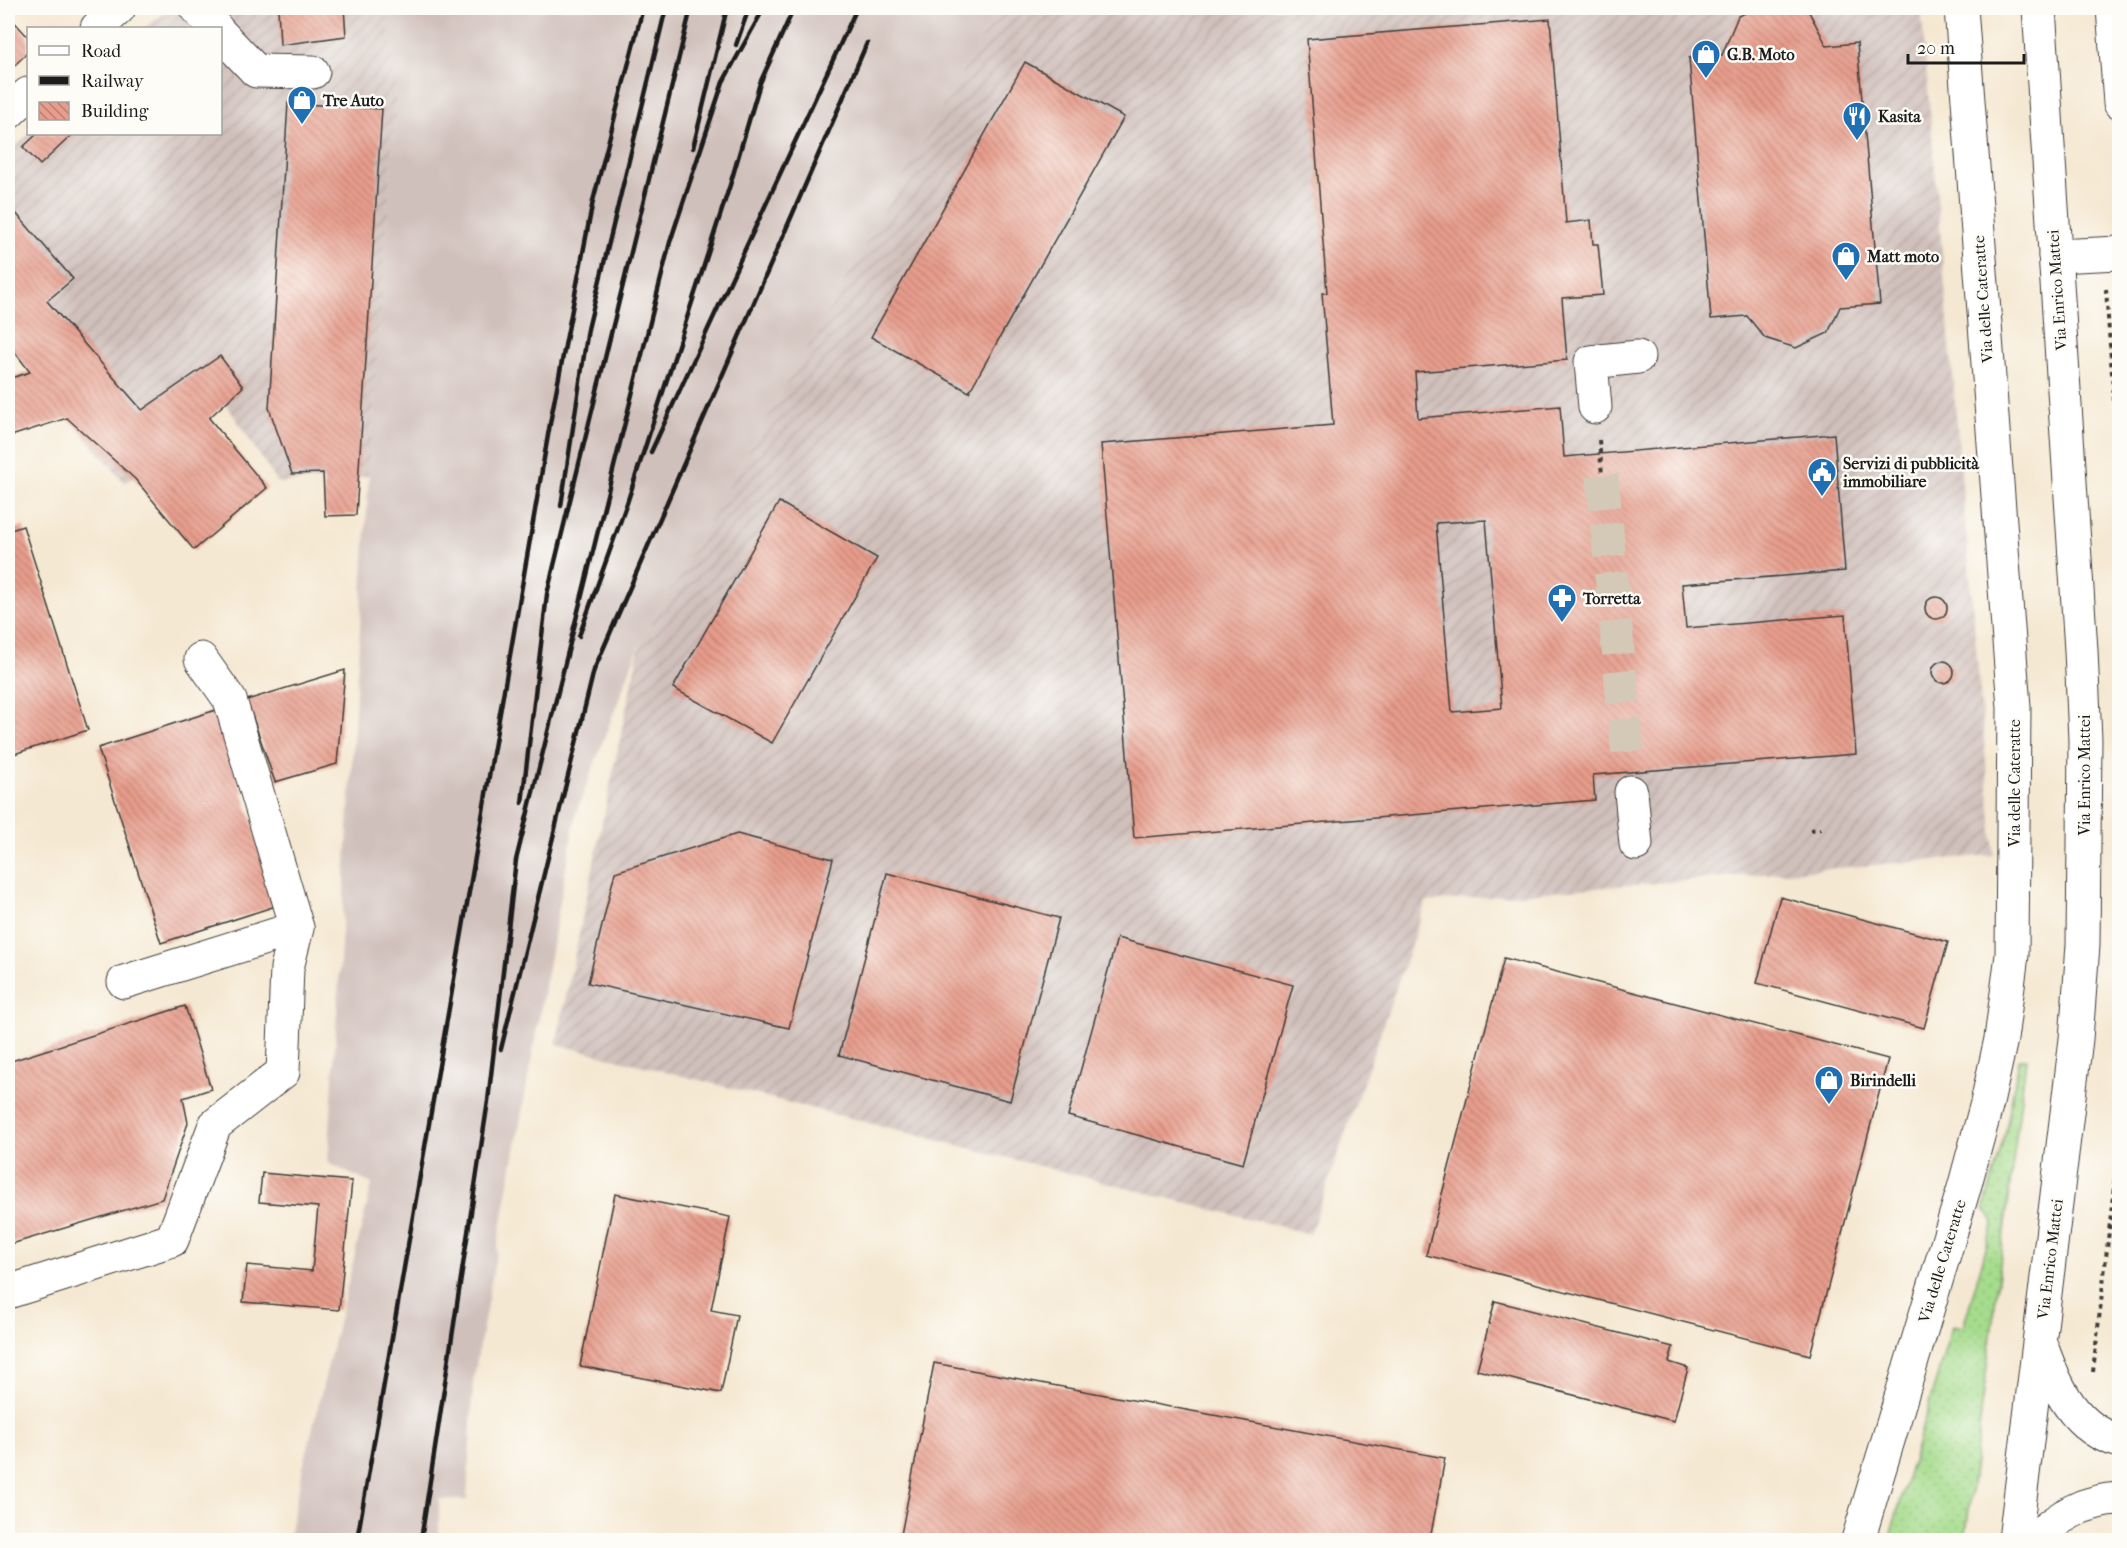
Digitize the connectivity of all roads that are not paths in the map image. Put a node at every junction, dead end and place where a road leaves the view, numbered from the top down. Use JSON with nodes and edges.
{"nodes":[{"id":1,"x":119,"y":8,"type":"edge"},
{"id":2,"x":196,"y":8,"type":"edge"},
{"id":3,"x":1961,"y":8,"type":"edge"},
{"id":4,"x":2039,"y":8,"type":"edge"},
{"id":5,"x":2112,"y":8,"type":"edge"},
{"id":6,"x":98,"y":27,"type":"edge"},
{"id":7,"x":215,"y":27,"type":"edge"},
{"id":8,"x":222,"y":35,"type":"edge"},
{"id":9,"x":313,"y":72,"type":"dead end"},
{"id":10,"x":27,"y":95,"type":"edge"},
{"id":11,"x":2120,"y":103,"type":"edge"},
{"id":12,"x":8,"y":113,"type":"edge"},
{"id":13,"x":2111,"y":253,"type":"edge"},
{"id":14,"x":2055,"y":256,"type":"junction"},
{"id":15,"x":1638,"y":357,"type":"dead end"},
{"id":16,"x":1595,"y":407,"type":"dead end"},
{"id":17,"x":201,"y":659,"type":"dead end"},
{"id":18,"x":1631,"y":792,"type":"tunnel mouth"},
{"id":19,"x":1636,"y":844,"type":"dead end"},
{"id":20,"x":297,"y":928,"type":"junction"},
{"id":21,"x":124,"y":982,"type":"dead end"},
{"id":22,"x":8,"y":1292,"type":"edge"},
{"id":23,"x":2040,"y":1343,"type":"junction"},
{"id":24,"x":2120,"y":1441,"type":"edge"},
{"id":25,"x":2120,"y":1499,"type":"edge"},
{"id":26,"x":1858,"y":1540,"type":"edge"},
{"id":27,"x":2014,"y":1540,"type":"edge"},
{"id":28,"x":2033,"y":1540,"type":"edge"}],
"edges":[{"from":1,"to":6,"type":"street"},
{"from":2,"to":7,"type":"street"},
{"from":3,"to":26,"type":"street","name":"Via delle Cateratte"},
{"from":4,"to":14,"type":"street","name":"Via Enrico Mattei"},
{"from":5,"to":11,"type":"street"},
{"from":8,"to":9,"type":"street"},
{"from":10,"to":12,"type":"street"},
{"from":13,"to":14,"type":"street"},
{"from":14,"to":23,"type":"street","name":"Via Enrico Mattei"},
{"from":15,"to":16,"type":"street"},
{"from":17,"to":20,"type":"street"},
{"from":18,"to":19,"type":"street"},
{"from":20,"to":21,"type":"street"},
{"from":20,"to":22,"type":"street"},
{"from":23,"to":24,"type":"street"},
{"from":23,"to":27,"type":"street","name":"Via Enrico Mattei"},
{"from":25,"to":28,"type":"street"}]}
